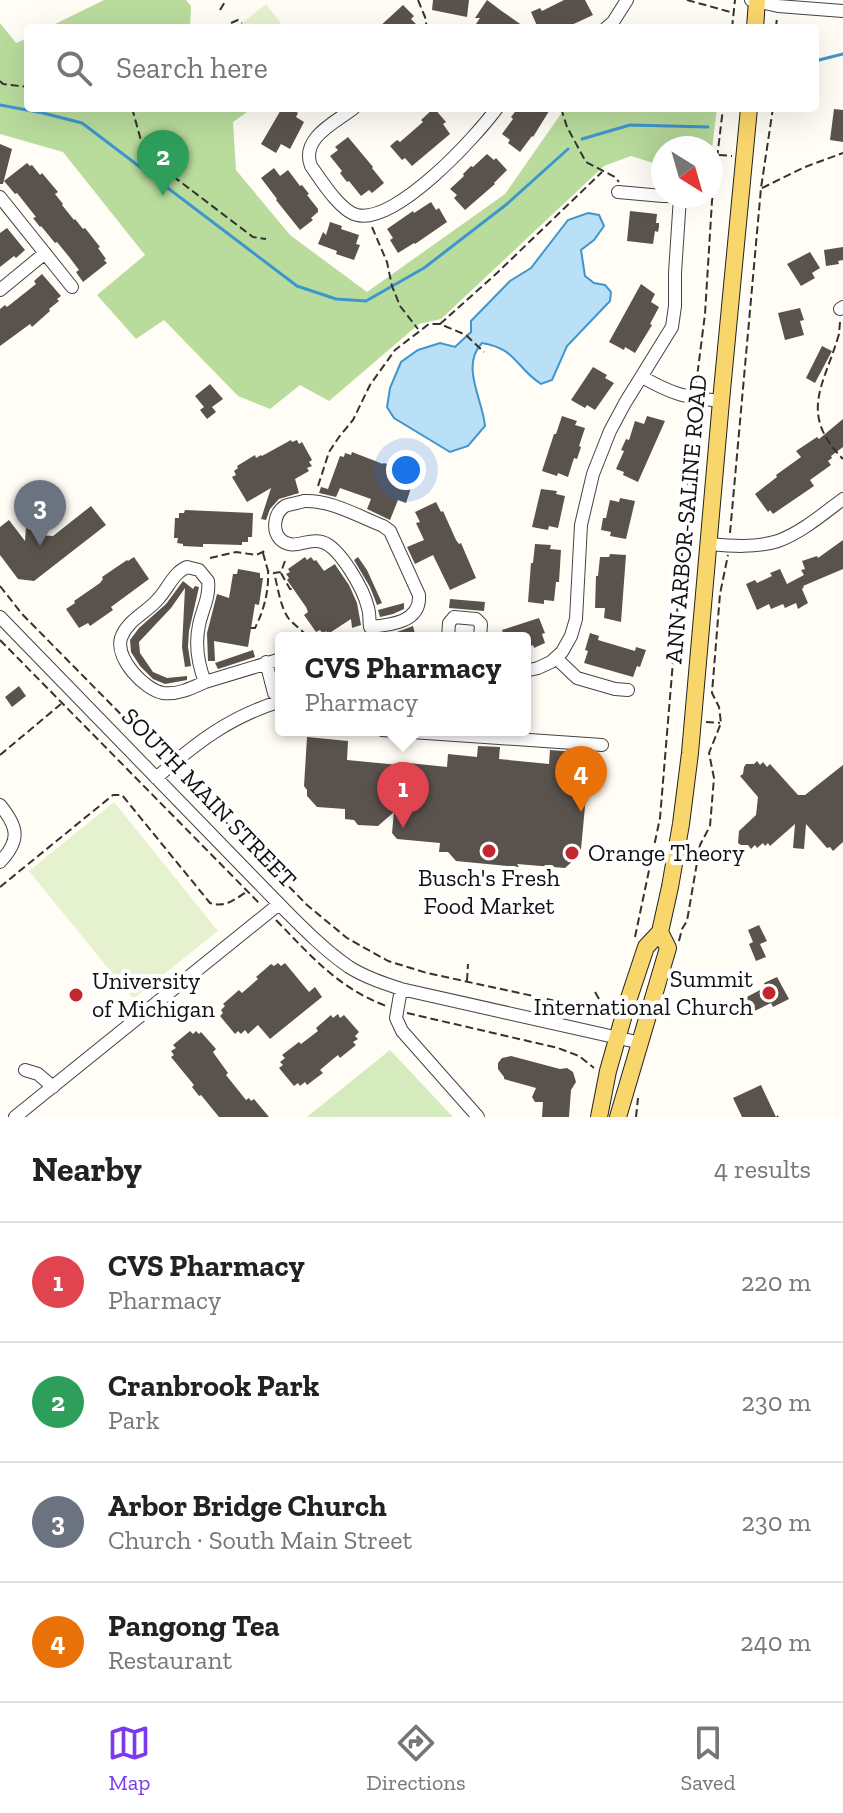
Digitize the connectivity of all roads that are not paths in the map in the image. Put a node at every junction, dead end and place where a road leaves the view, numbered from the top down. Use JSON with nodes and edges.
{"nodes":[{"id":1,"x":627,"y":0,"type":"edge"},
{"id":2,"x":754,"y":0,"type":"edge"},
{"id":3,"x":843,"y":11,"type":"edge"},
{"id":4,"x":611,"y":24,"type":"edge"},
{"id":5,"x":755,"y":24,"type":"edge"},
{"id":6,"x":349,"y":112,"type":"edge"},
{"id":7,"x":494,"y":112,"type":"edge"},
{"id":8,"x":749,"y":112,"type":"edge"},
{"id":9,"x":618,"y":192,"type":"dead end"},
{"id":10,"x":651,"y":195,"type":"edge"},
{"id":11,"x":0,"y":197,"type":"edge"},
{"id":12,"x":680,"y":208,"type":"edge"},
{"id":13,"x":45,"y":253,"type":"junction"},
{"id":14,"x":72,"y":287,"type":"dead end"},
{"id":15,"x":0,"y":290,"type":"edge"},
{"id":16,"x":642,"y":377,"type":"junction"},
{"id":17,"x":721,"y":401,"type":"junction"},
{"id":18,"x":843,"y":499,"type":"edge"},
{"id":19,"x":708,"y":544,"type":"junction"},
{"id":20,"x":0,"y":617,"type":"edge"},
{"id":21,"x":369,"y":632,"type":"edge"},
{"id":22,"x":448,"y":632,"type":"edge"},
{"id":23,"x":480,"y":632,"type":"edge"},
{"id":24,"x":556,"y":658,"type":"junction"},
{"id":25,"x":275,"y":660,"type":"edge"},
{"id":26,"x":266,"y":662,"type":"junction"},
{"id":27,"x":531,"y":670,"type":"edge"},
{"id":28,"x":205,"y":682,"type":"junction"},
{"id":29,"x":628,"y":690,"type":"dead end"},
{"id":30,"x":275,"y":694,"type":"edge"},
{"id":31,"x":275,"y":703,"type":"edge"},
{"id":32,"x":470,"y":736,"type":"edge"},
{"id":33,"x":602,"y":745,"type":"dead end"},
{"id":34,"x":156,"y":778,"type":"junction"},
{"id":35,"x":0,"y":805,"type":"edge"},
{"id":36,"x":0,"y":862,"type":"edge"},
{"id":37,"x":279,"y":904,"type":"junction"},
{"id":38,"x":660,"y":932,"type":"junction"},
{"id":39,"x":401,"y":989,"type":"junction"},
{"id":40,"x":619,"y":1038,"type":"junction"},
{"id":41,"x":641,"y":1043,"type":"junction"},
{"id":42,"x":25,"y":1070,"type":"dead end"},
{"id":43,"x":53,"y":1087,"type":"junction"},
{"id":44,"x":15,"y":1117,"type":"edge"},
{"id":45,"x":478,"y":1117,"type":"edge"},
{"id":46,"x":599,"y":1117,"type":"edge"},
{"id":47,"x":618,"y":1117,"type":"edge"}],
"edges":[{"from":1,"to":4,"type":"street"},
{"from":2,"to":3,"type":"street"},
{"from":2,"to":5,"type":"main road"},
{"from":6,"to":7,"type":"street"},
{"from":8,"to":17,"type":"main road","name":"ANN ARBOR-SALINE ROAD"},
{"from":9,"to":10,"type":"street"},
{"from":11,"to":13,"type":"street"},
{"from":12,"to":16,"type":"street"},
{"from":13,"to":14,"type":"street"},
{"from":13,"to":15,"type":"street"},
{"from":16,"to":17,"type":"street"},
{"from":16,"to":24,"type":"street"},
{"from":17,"to":19,"type":"main road","name":"ANN ARBOR-SALINE ROAD"},
{"from":18,"to":19,"type":"street"},
{"from":19,"to":38,"type":"main road","name":"ANN ARBOR-SALINE ROAD"},
{"from":20,"to":34,"type":"street","name":"SOUTH MAIN STREET"},
{"from":21,"to":21,"type":"street"},
{"from":22,"to":23,"type":"street"},
{"from":24,"to":27,"type":"street"},
{"from":24,"to":29,"type":"street"},
{"from":25,"to":26,"type":"street"},
{"from":26,"to":28,"type":"street"},
{"from":26,"to":30,"type":"street"},
{"from":28,"to":28,"type":"street"},
{"from":31,"to":34,"type":"street"},
{"from":32,"to":33,"type":"street"},
{"from":34,"to":37,"type":"street","name":"SOUTH MAIN STREET"},
{"from":35,"to":36,"type":"street"},
{"from":37,"to":39,"type":"street","name":"SOUTH MAIN STREET"},
{"from":37,"to":43,"type":"street"},
{"from":38,"to":40,"type":"main road","name":"ANN ARBOR-SALINE ROAD"},
{"from":38,"to":41,"type":"main road","name":"ANN ARBOR-SALINE ROAD"},
{"from":39,"to":40,"type":"street","name":"SOUTH MAIN STREET"},
{"from":39,"to":45,"type":"street"},
{"from":40,"to":41,"type":"street","name":"SOUTH MAIN STREET"},
{"from":40,"to":46,"type":"main road"},
{"from":41,"to":47,"type":"main road"},
{"from":42,"to":43,"type":"street"},
{"from":43,"to":44,"type":"street"}]}
